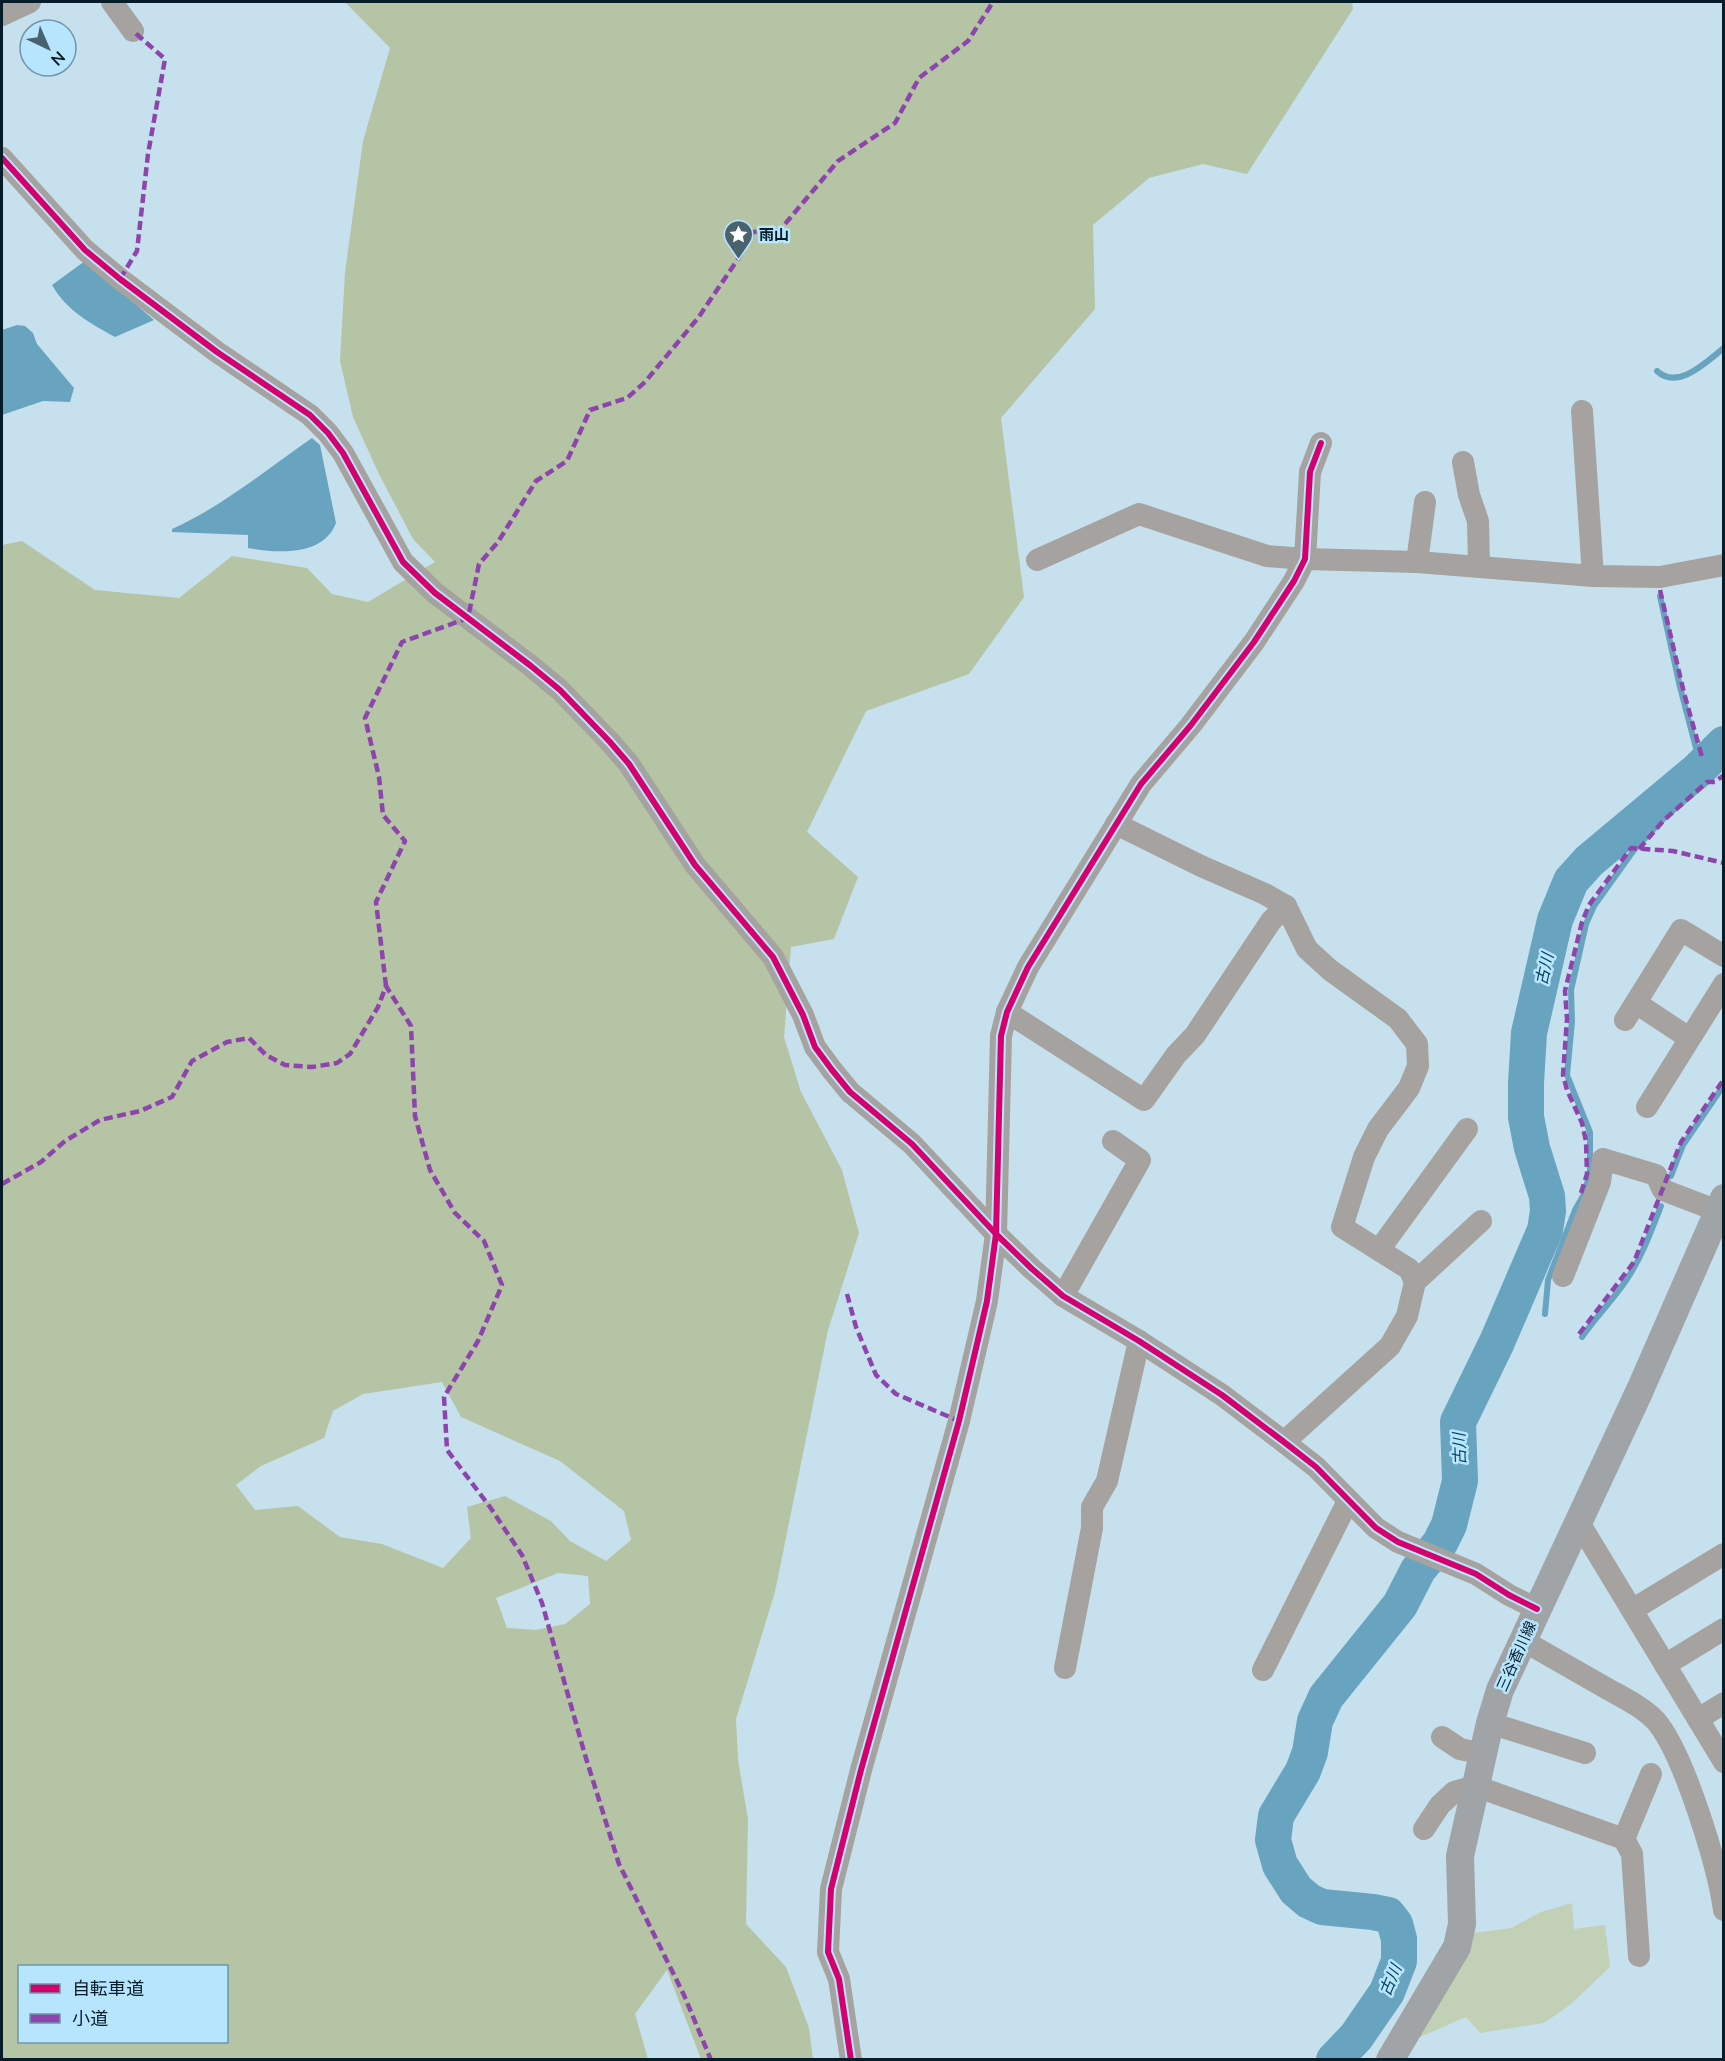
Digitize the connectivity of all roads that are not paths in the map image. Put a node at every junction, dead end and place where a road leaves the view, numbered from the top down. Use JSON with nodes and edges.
{"nodes":[{"id":1,"x":30,"y":2,"type":"edge"},
{"id":2,"x":112,"y":2,"type":"edge"},
{"id":3,"x":2,"y":15,"type":"edge"},
{"id":4,"x":133,"y":31,"type":"dead end"},
{"id":5,"x":2,"y":158,"type":"edge"},
{"id":6,"x":1581,"y":411,"type":"dead end"},
{"id":7,"x":1321,"y":443,"type":"dead end"},
{"id":8,"x":1464,"y":462,"type":"dead end"},
{"id":9,"x":1425,"y":502,"type":"dead end"},
{"id":10,"x":1305,"y":559,"type":"junction"},
{"id":11,"x":1036,"y":560,"type":"dead end"},
{"id":12,"x":1417,"y":562,"type":"junction"},
{"id":13,"x":1724,"y":565,"type":"edge"},
{"id":14,"x":1479,"y":566,"type":"junction"},
{"id":15,"x":1593,"y":576,"type":"junction"},
{"id":16,"x":1116,"y":824,"type":"junction"},
{"id":17,"x":1286,"y":906,"type":"junction"},
{"id":18,"x":1724,"y":956,"type":"edge"},
{"id":19,"x":1724,"y":984,"type":"edge"},
{"id":20,"x":1007,"y":1012,"type":"junction"},
{"id":21,"x":1689,"y":1038,"type":"junction"},
{"id":22,"x":1647,"y":1107,"type":"dead end"},
{"id":23,"x":1467,"y":1129,"type":"dead end"},
{"id":24,"x":1113,"y":1142,"type":"dead end"},
{"id":25,"x":1721,"y":1205,"type":"edge"},
{"id":26,"x":1480,"y":1221,"type":"dead end"},
{"id":27,"x":996,"y":1234,"type":"junction"},
{"id":28,"x":1379,"y":1250,"type":"junction"},
{"id":29,"x":1563,"y":1276,"type":"dead end"},
{"id":30,"x":1415,"y":1281,"type":"junction"},
{"id":31,"x":1063,"y":1296,"type":"junction"},
{"id":32,"x":1139,"y":1341,"type":"junction"},
{"id":33,"x":1284,"y":1442,"type":"junction"},
{"id":34,"x":1348,"y":1501,"type":"junction"},
{"id":35,"x":1578,"y":1521,"type":"junction"},
{"id":36,"x":1724,"y":1554,"type":"edge"},
{"id":37,"x":1537,"y":1609,"type":"junction"},
{"id":38,"x":1632,"y":1610,"type":"junction"},
{"id":39,"x":1724,"y":1629,"type":"edge"},
{"id":40,"x":1522,"y":1640,"type":"junction"},
{"id":41,"x":1665,"y":1665,"type":"junction"},
{"id":42,"x":1065,"y":1668,"type":"dead end"},
{"id":43,"x":1263,"y":1670,"type":"dead end"},
{"id":44,"x":1724,"y":1703,"type":"edge"},
{"id":45,"x":1698,"y":1719,"type":"junction"},
{"id":46,"x":1490,"y":1723,"type":"junction"},
{"id":47,"x":1442,"y":1737,"type":"dead end"},
{"id":48,"x":1585,"y":1753,"type":"dead end"},
{"id":49,"x":1483,"y":1754,"type":"junction"},
{"id":50,"x":1724,"y":1762,"type":"edge"},
{"id":51,"x":1651,"y":1774,"type":"dead end"},
{"id":52,"x":1475,"y":1786,"type":"junction"},
{"id":53,"x":1424,"y":1829,"type":"dead end"},
{"id":54,"x":1624,"y":1839,"type":"junction"},
{"id":55,"x":1724,"y":1910,"type":"edge"},
{"id":56,"x":1639,"y":1956,"type":"dead end"},
{"id":57,"x":851,"y":2060,"type":"edge"},
{"id":58,"x":1390,"y":2060,"type":"edge"}],
"edges":[{"from":1,"to":3,"type":"street"},
{"from":2,"to":4,"type":"street"},
{"from":5,"to":27,"type":"street"},
{"from":6,"to":15,"type":"street"},
{"from":7,"to":10,"type":"street"},
{"from":8,"to":14,"type":"street"},
{"from":9,"to":12,"type":"street"},
{"from":10,"to":11,"type":"street"},
{"from":10,"to":12,"type":"street"},
{"from":10,"to":16,"type":"street"},
{"from":12,"to":14,"type":"street"},
{"from":13,"to":15,"type":"street"},
{"from":14,"to":15,"type":"street"},
{"from":16,"to":17,"type":"street"},
{"from":16,"to":20,"type":"street"},
{"from":17,"to":20,"type":"street"},
{"from":17,"to":28,"type":"street"},
{"from":18,"to":21,"type":"street"},
{"from":19,"to":21,"type":"street"},
{"from":20,"to":27,"type":"street"},
{"from":21,"to":22,"type":"street"},
{"from":23,"to":28,"type":"street"},
{"from":24,"to":31,"type":"street"},
{"from":25,"to":29,"type":"street"},
{"from":25,"to":35,"type":"main road","name":"三谷香川線"},
{"from":26,"to":30,"type":"street"},
{"from":27,"to":31,"type":"street"},
{"from":27,"to":57,"type":"street"},
{"from":28,"to":30,"type":"street"},
{"from":30,"to":33,"type":"street"},
{"from":31,"to":32,"type":"street"},
{"from":32,"to":33,"type":"street"},
{"from":32,"to":42,"type":"street"},
{"from":33,"to":34,"type":"street"},
{"from":34,"to":37,"type":"street"},
{"from":34,"to":43,"type":"street"},
{"from":35,"to":37,"type":"main road","name":"三谷香川線"},
{"from":35,"to":38,"type":"street"},
{"from":36,"to":38,"type":"street"},
{"from":37,"to":40,"type":"main road","name":"三谷香川線"},
{"from":38,"to":41,"type":"street"},
{"from":39,"to":41,"type":"street"},
{"from":40,"to":46,"type":"main road","name":"三谷香川線"},
{"from":40,"to":55,"type":"street"},
{"from":41,"to":45,"type":"street"},
{"from":44,"to":45,"type":"street"},
{"from":45,"to":50,"type":"street"},
{"from":46,"to":48,"type":"street"},
{"from":46,"to":49,"type":"main road","name":"三谷香川線"},
{"from":47,"to":49,"type":"street"},
{"from":49,"to":52,"type":"main road","name":"三谷香川線"},
{"from":51,"to":54,"type":"street"},
{"from":52,"to":53,"type":"street"},
{"from":52,"to":54,"type":"street"},
{"from":52,"to":58,"type":"main road","name":"三谷香川線"},
{"from":54,"to":56,"type":"street"}]}
